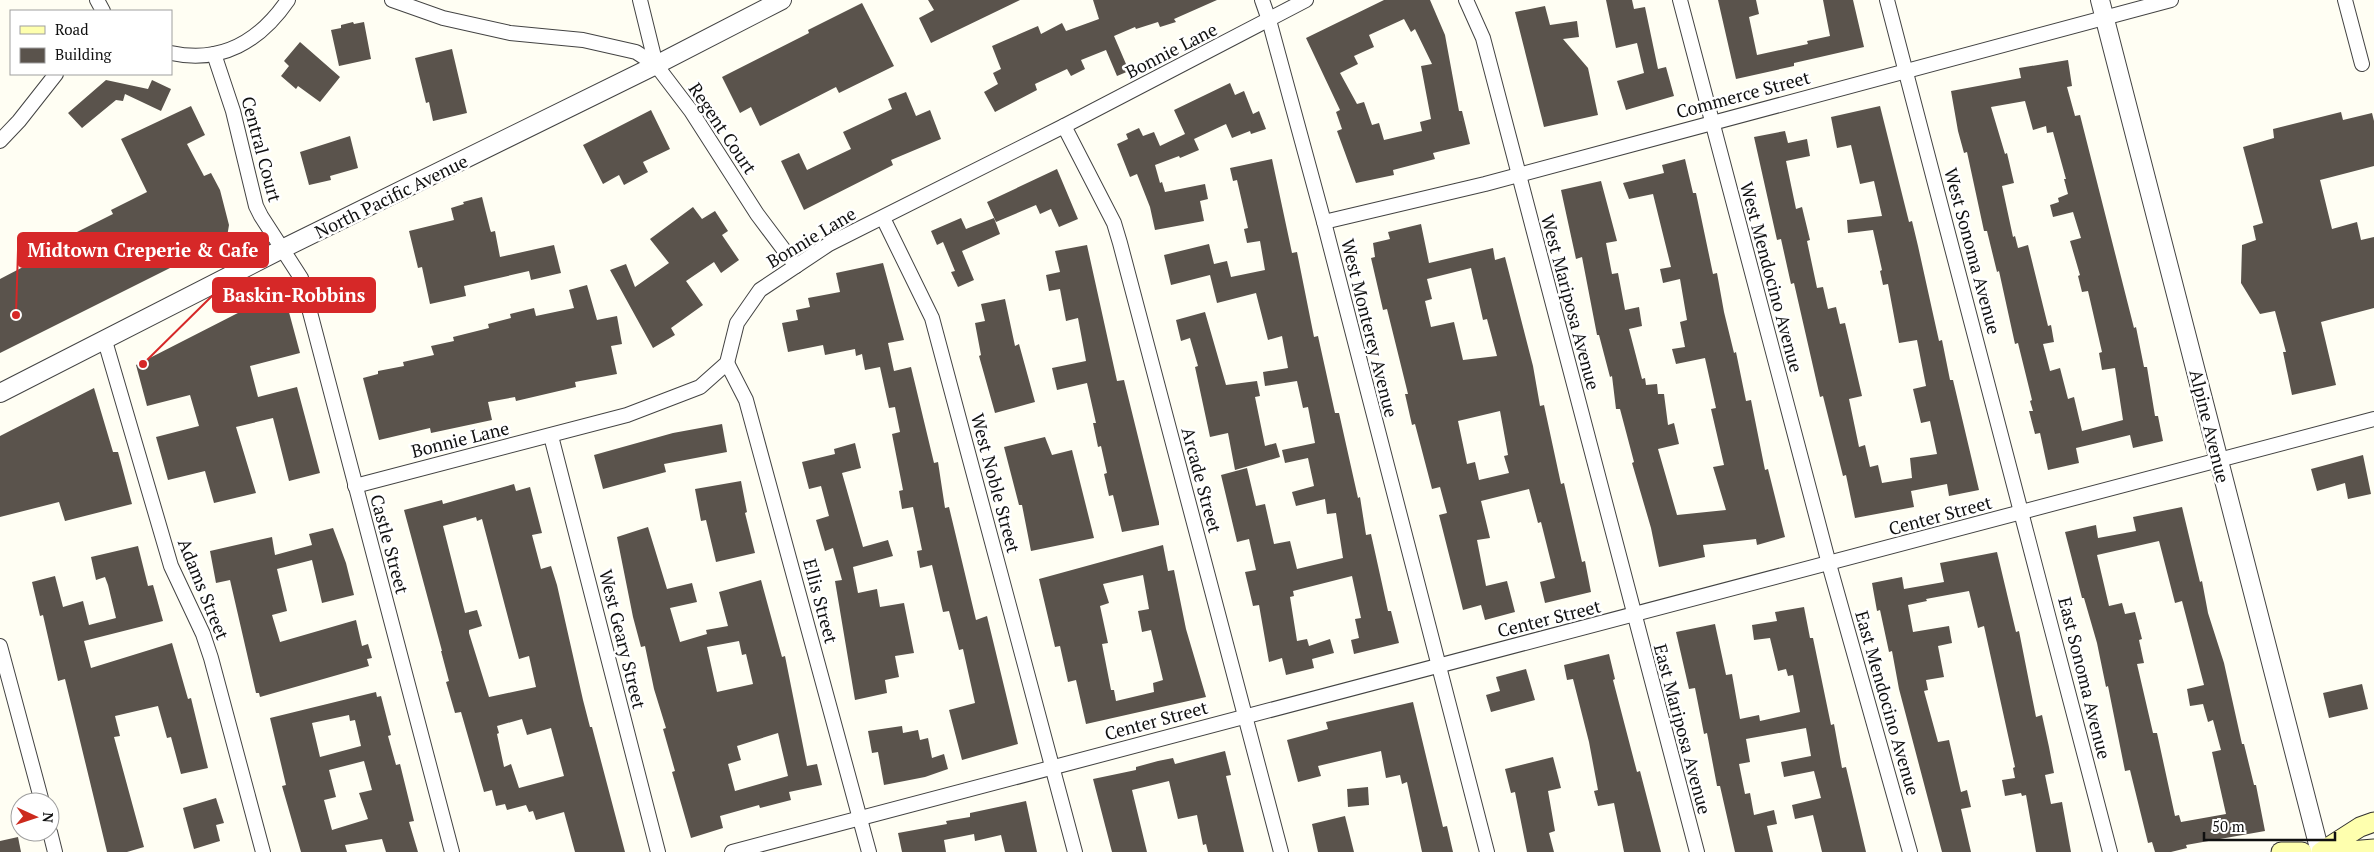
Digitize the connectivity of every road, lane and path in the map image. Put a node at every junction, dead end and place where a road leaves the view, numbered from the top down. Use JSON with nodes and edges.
{"nodes":[{"id":1,"x":288,"y":0,"type":"edge"},
{"id":2,"x":392,"y":0,"type":"edge"},
{"id":3,"x":640,"y":0,"type":"edge"},
{"id":4,"x":782,"y":0,"type":"edge"},
{"id":5,"x":1262,"y":0,"type":"edge"},
{"id":6,"x":1306,"y":0,"type":"edge"},
{"id":7,"x":1466,"y":0,"type":"edge"},
{"id":8,"x":1680,"y":0,"type":"edge"},
{"id":9,"x":1887,"y":0,"type":"edge"},
{"id":10,"x":2100,"y":0,"type":"edge"},
{"id":11,"x":2171,"y":0,"type":"edge"},
{"id":12,"x":2345,"y":0,"type":"edge"},
{"id":13,"x":2105,"y":17,"type":"junction"},
{"id":14,"x":1269,"y":20,"type":"junction"},
{"id":15,"x":172,"y":52,"type":"edge"},
{"id":16,"x":214,"y":54,"type":"junction"},
{"id":17,"x":2362,"y":64,"type":"dead end"},
{"id":18,"x":656,"y":65,"type":"junction"},
{"id":19,"x":1906,"y":71,"type":"junction"},
{"id":20,"x":55,"y":75,"type":"edge"},
{"id":21,"x":1711,"y":122,"type":"junction"},
{"id":22,"x":1064,"y":126,"type":"junction"},
{"id":23,"x":0,"y":141,"type":"edge"},
{"id":24,"x":1519,"y":174,"type":"junction"},
{"id":25,"x":883,"y":218,"type":"junction"},
{"id":26,"x":1324,"y":222,"type":"junction"},
{"id":27,"x":282,"y":249,"type":"junction"},
{"id":28,"x":796,"y":266,"type":"junction"},
{"id":29,"x":105,"y":341,"type":"junction"},
{"id":30,"x":727,"y":363,"type":"junction"},
{"id":31,"x":0,"y":393,"type":"edge"},
{"id":32,"x":2374,"y":419,"type":"edge"},
{"id":33,"x":551,"y":436,"type":"junction"},
{"id":34,"x":2218,"y":459,"type":"junction"},
{"id":35,"x":355,"y":486,"type":"junction"},
{"id":36,"x":2023,"y":512,"type":"junction"},
{"id":37,"x":1829,"y":564,"type":"junction"},
{"id":38,"x":1634,"y":615,"type":"junction"},
{"id":39,"x":0,"y":646,"type":"edge"},
{"id":40,"x":1439,"y":666,"type":"junction"},
{"id":41,"x":1246,"y":716,"type":"junction"},
{"id":42,"x":1053,"y":766,"type":"junction"},
{"id":43,"x":39,"y":792,"type":"edge"},
{"id":44,"x":860,"y":818,"type":"junction"},
{"id":45,"x":2374,"y":822,"type":"edge"},
{"id":46,"x":2374,"y":849,"type":"edge"},
{"id":47,"x":263,"y":852,"type":"edge"},
{"id":48,"x":452,"y":852,"type":"edge"},
{"id":49,"x":658,"y":852,"type":"edge"},
{"id":50,"x":732,"y":852,"type":"edge"},
{"id":51,"x":869,"y":852,"type":"edge"},
{"id":52,"x":1074,"y":852,"type":"edge"},
{"id":53,"x":1281,"y":852,"type":"edge"},
{"id":54,"x":1487,"y":852,"type":"edge"},
{"id":55,"x":1697,"y":852,"type":"edge"},
{"id":56,"x":1910,"y":852,"type":"edge"},
{"id":57,"x":2110,"y":852,"type":"edge"},
{"id":58,"x":2281,"y":852,"type":"edge"},
{"id":59,"x":2302,"y":852,"type":"edge"},
{"id":60,"x":2321,"y":852,"type":"edge"},
{"id":61,"x":2337,"y":852,"type":"edge"}],
"edges":[{"from":1,"to":16,"type":"street"},
{"from":2,"to":18,"type":"street"},
{"from":3,"to":18,"type":"street","name":"Regent Court"},
{"from":4,"to":18,"type":"street","name":"North Pacific Avenue"},
{"from":5,"to":14,"type":"street","name":"West Monterey Avenue"},
{"from":6,"to":14,"type":"street","name":"Bonnie Lane"},
{"from":7,"to":24,"type":"street","name":"West Mariposa Avenue"},
{"from":8,"to":21,"type":"street","name":"West Mendocino Avenue"},
{"from":9,"to":19,"type":"street","name":"West Sonoma Avenue"},
{"from":10,"to":13,"type":"street","name":"Alpine Avenue"},
{"from":11,"to":13,"type":"street","name":"Commerce Street"},
{"from":12,"to":17,"type":"street"},
{"from":13,"to":19,"type":"street","name":"Commerce Street"},
{"from":13,"to":34,"type":"street","name":"Alpine Avenue"},
{"from":14,"to":22,"type":"street","name":"Bonnie Lane"},
{"from":14,"to":26,"type":"street","name":"West Monterey Avenue"},
{"from":15,"to":16,"type":"street"},
{"from":16,"to":27,"type":"street","name":"Central Court"},
{"from":18,"to":27,"type":"street","name":"North Pacific Avenue"},
{"from":18,"to":28,"type":"street","name":"Regent Court"},
{"from":19,"to":21,"type":"street","name":"Commerce Street"},
{"from":19,"to":36,"type":"street","name":"West Sonoma Avenue"},
{"from":20,"to":23,"type":"street"},
{"from":21,"to":24,"type":"street","name":"Commerce Street"},
{"from":21,"to":37,"type":"street","name":"West Mendocino Avenue"},
{"from":22,"to":25,"type":"street","name":"Bonnie Lane"},
{"from":22,"to":41,"type":"street","name":"Arcade Street"},
{"from":24,"to":26,"type":"street","name":"Commerce Street"},
{"from":24,"to":38,"type":"street","name":"West Mariposa Avenue"},
{"from":25,"to":28,"type":"street","name":"Bonnie Lane"},
{"from":25,"to":42,"type":"street","name":"West Noble Street"},
{"from":26,"to":40,"type":"street","name":"West Monterey Avenue"},
{"from":27,"to":29,"type":"street","name":"North Pacific Avenue"},
{"from":27,"to":35,"type":"street","name":"Castle Street"},
{"from":28,"to":30,"type":"street","name":"Bonnie Lane"},
{"from":29,"to":31,"type":"street","name":"North Pacific Avenue"},
{"from":29,"to":47,"type":"street","name":"Adams Street"},
{"from":30,"to":33,"type":"street","name":"Bonnie Lane"},
{"from":30,"to":44,"type":"street","name":"Ellis Street"},
{"from":32,"to":34,"type":"street","name":"Center Street"},
{"from":33,"to":35,"type":"street","name":"Bonnie Lane"},
{"from":33,"to":49,"type":"street","name":"West Geary Street"},
{"from":34,"to":36,"type":"street","name":"Center Street"},
{"from":34,"to":60,"type":"street","name":"Alpine Avenue"},
{"from":35,"to":48,"type":"street","name":"Castle Street"},
{"from":36,"to":37,"type":"street","name":"Center Street"},
{"from":36,"to":57,"type":"street","name":"East Sonoma Avenue"},
{"from":37,"to":38,"type":"street","name":"Center Street"},
{"from":37,"to":56,"type":"street","name":"East Mendocino Avenue"},
{"from":38,"to":40,"type":"street","name":"Center Street"},
{"from":38,"to":55,"type":"street","name":"East Mariposa Avenue"},
{"from":39,"to":43,"type":"street"},
{"from":40,"to":41,"type":"street","name":"Center Street"},
{"from":40,"to":54,"type":"street","name":"West Monterey Avenue"},
{"from":41,"to":42,"type":"street","name":"Center Street"},
{"from":41,"to":53,"type":"street","name":"Arcade Street"},
{"from":42,"to":44,"type":"street","name":"Center Street"},
{"from":42,"to":52,"type":"street","name":"West Noble Street"},
{"from":44,"to":50,"type":"street","name":"Center Street"},
{"from":44,"to":51,"type":"street","name":"Ellis Street"},
{"from":45,"to":60,"type":"main road"},
{"from":46,"to":61,"type":"main road"},
{"from":58,"to":59,"type":"main road"}]}
